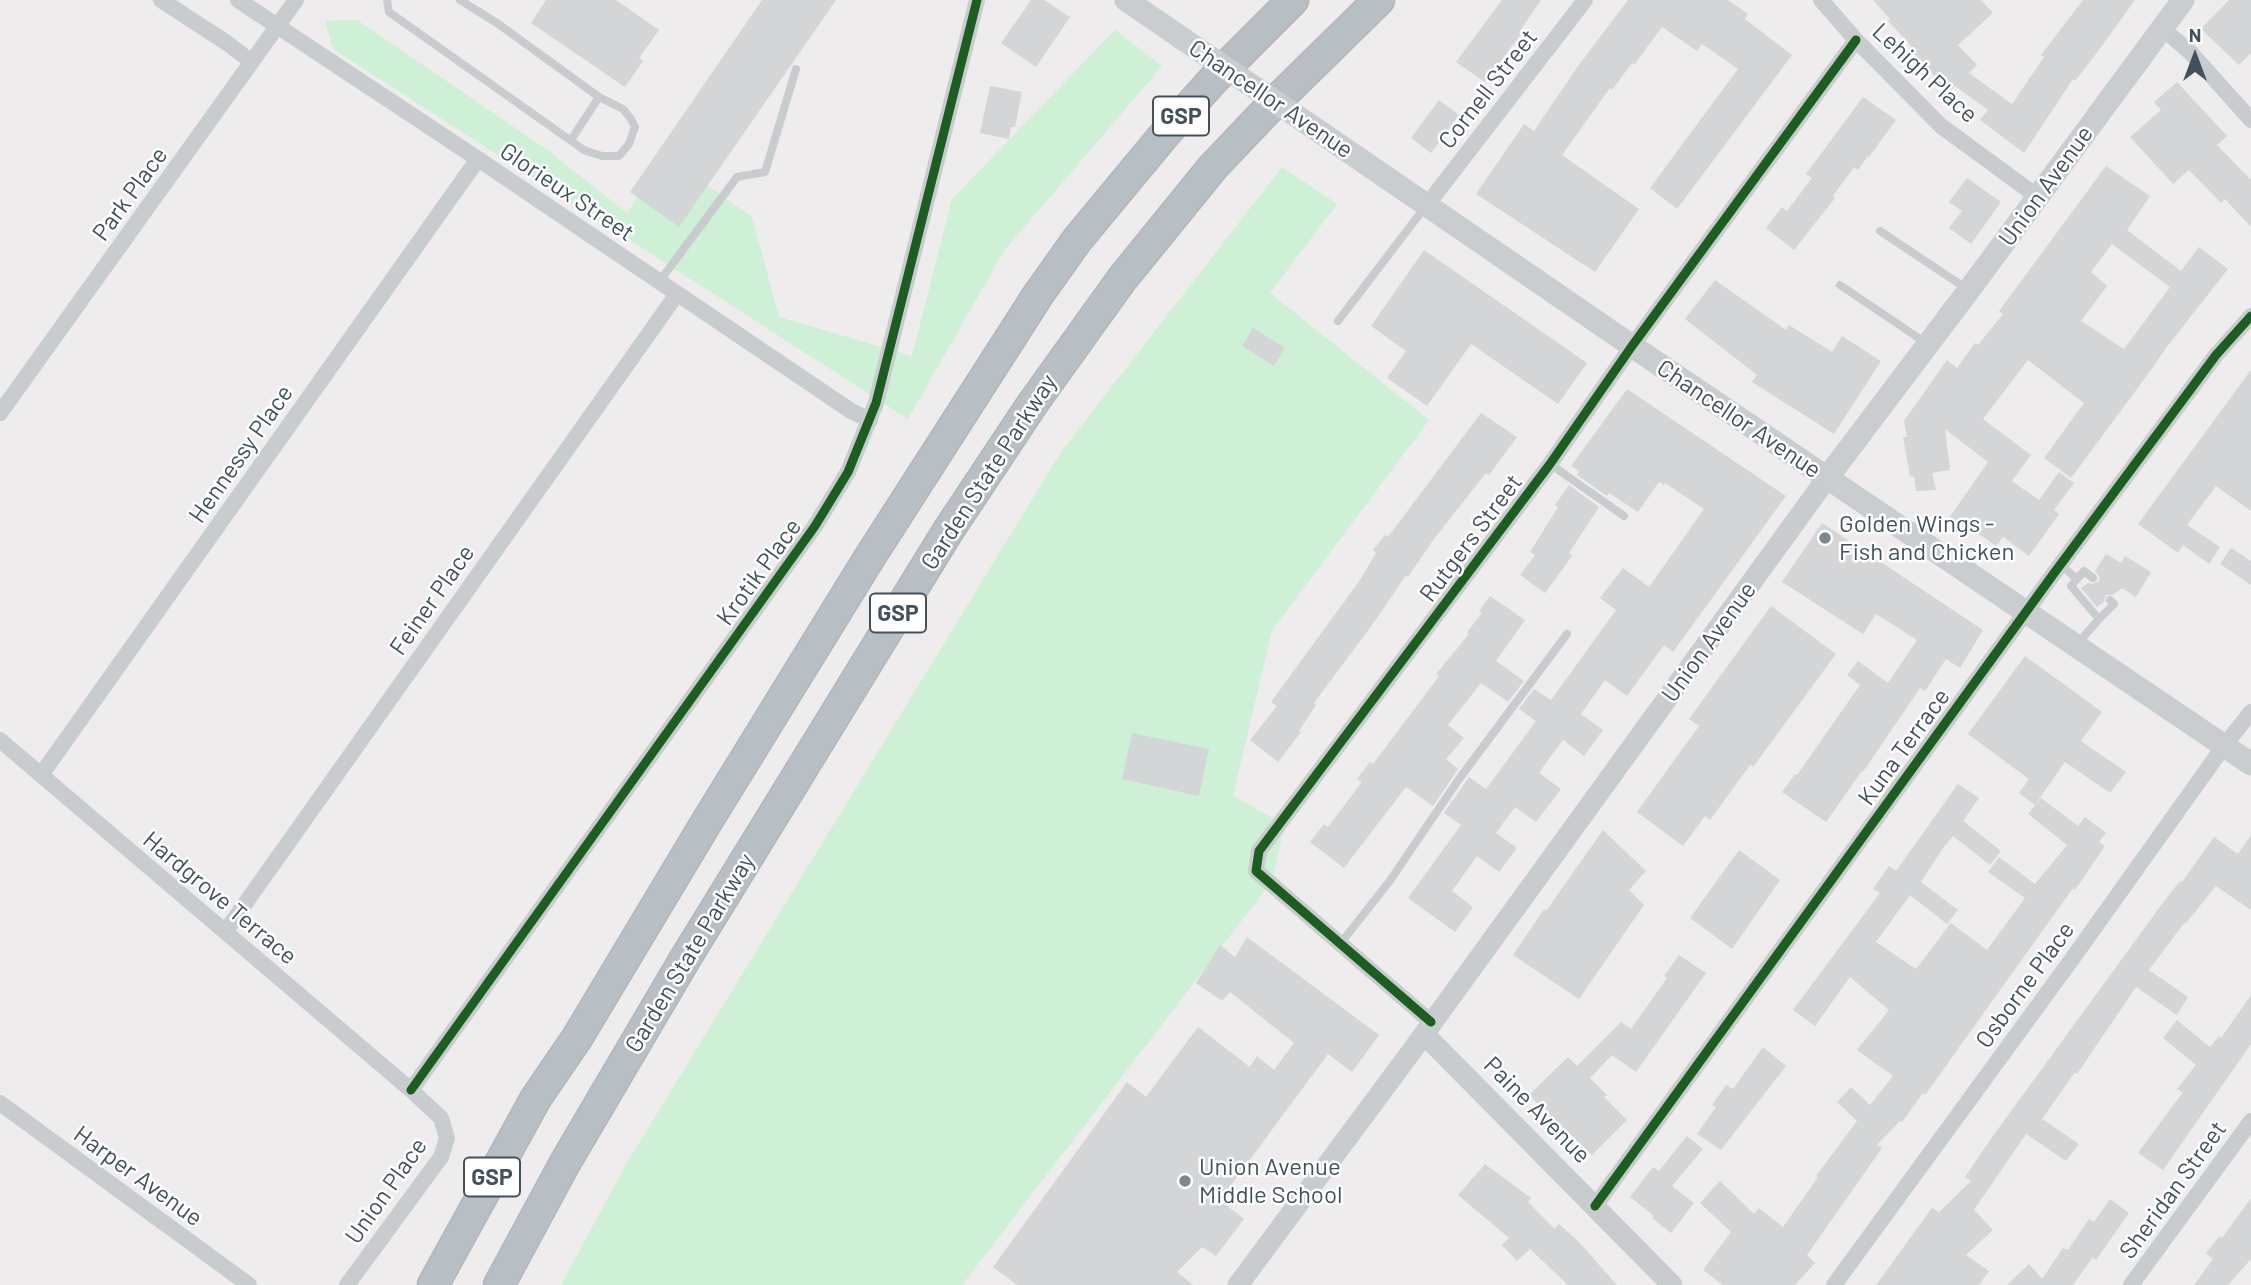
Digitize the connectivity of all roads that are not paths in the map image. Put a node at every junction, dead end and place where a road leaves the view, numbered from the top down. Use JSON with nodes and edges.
{"nodes":[{"id":1,"x":161,"y":0,"type":"edge"},
{"id":2,"x":238,"y":0,"type":"edge"},
{"id":3,"x":296,"y":0,"type":"edge"},
{"id":4,"x":387,"y":0,"type":"edge"},
{"id":5,"x":460,"y":0,"type":"edge"},
{"id":6,"x":977,"y":0,"type":"edge"},
{"id":7,"x":1125,"y":0,"type":"edge"},
{"id":8,"x":1293,"y":0,"type":"edge"},
{"id":9,"x":1379,"y":0,"type":"edge"},
{"id":10,"x":1585,"y":0,"type":"edge"},
{"id":11,"x":1821,"y":0,"type":"edge"},
{"id":12,"x":2183,"y":0,"type":"edge"},
{"id":13,"x":277,"y":26,"type":"junction"},
{"id":14,"x":2162,"y":28,"type":"junction"},
{"id":15,"x":1856,"y":40,"type":"junction"},
{"id":16,"x":252,"y":62,"type":"junction"},
{"id":17,"x":796,"y":69,"type":"dead end"},
{"id":18,"x":599,"y":97,"type":"junction"},
{"id":19,"x":2251,"y":120,"type":"edge"},
{"id":20,"x":571,"y":140,"type":"junction"},
{"id":21,"x":478,"y":159,"type":"junction"},
{"id":22,"x":2038,"y":197,"type":"junction"},
{"id":23,"x":1427,"y":205,"type":"junction"},
{"id":24,"x":1880,"y":231,"type":"dead end"},
{"id":25,"x":659,"y":282,"type":"junction"},
{"id":26,"x":1840,"y":285,"type":"dead end"},
{"id":27,"x":1969,"y":290,"type":"junction"},
{"id":28,"x":677,"y":294,"type":"junction"},
{"id":29,"x":2251,"y":316,"type":"edge"},
{"id":30,"x":1338,"y":321,"type":"dead end"},
{"id":31,"x":1928,"y":344,"type":"junction"},
{"id":32,"x":1632,"y":346,"type":"junction"},
{"id":33,"x":0,"y":414,"type":"edge"},
{"id":34,"x":870,"y":420,"type":"junction"},
{"id":35,"x":1550,"y":464,"type":"junction"},
{"id":36,"x":1827,"y":478,"type":"junction"},
{"id":37,"x":1624,"y":516,"type":"dead end"},
{"id":38,"x":2061,"y":565,"type":"junction"},
{"id":39,"x":2093,"y":578,"type":"dead end"},
{"id":40,"x":2077,"y":579,"type":"junction"},
{"id":41,"x":2110,"y":600,"type":"dead end"},
{"id":42,"x":2026,"y":612,"type":"junction"},
{"id":43,"x":2099,"y":620,"type":"junction"},
{"id":44,"x":1567,"y":635,"type":"dead end"},
{"id":45,"x":2076,"y":646,"type":"junction"},
{"id":46,"x":2251,"y":712,"type":"edge"},
{"id":47,"x":0,"y":740,"type":"edge"},
{"id":48,"x":2224,"y":746,"type":"junction"},
{"id":49,"x":2251,"y":764,"type":"edge"},
{"id":50,"x":41,"y":775,"type":"junction"},
{"id":51,"x":225,"y":932,"type":"junction"},
{"id":52,"x":1340,"y":944,"type":"junction"},
{"id":53,"x":1427,"y":1028,"type":"junction"},
{"id":54,"x":411,"y":1090,"type":"junction"},
{"id":55,"x":0,"y":1103,"type":"edge"},
{"id":56,"x":2251,"y":1121,"type":"edge"},
{"id":57,"x":1595,"y":1206,"type":"junction"},
{"id":58,"x":1246,"y":1282,"type":"edge"},
{"id":59,"x":249,"y":1285,"type":"edge"},
{"id":60,"x":348,"y":1285,"type":"edge"},
{"id":61,"x":433,"y":1285,"type":"edge"},
{"id":62,"x":499,"y":1285,"type":"edge"},
{"id":63,"x":1672,"y":1285,"type":"edge"},
{"id":64,"x":1834,"y":1285,"type":"edge"},
{"id":65,"x":2132,"y":1285,"type":"edge"}],
"edges":[{"from":1,"to":16,"type":"street"},
{"from":2,"to":13,"type":"street","name":"Glorieux Street"},
{"from":3,"to":13,"type":"street","name":"Park Place"},
{"from":4,"to":20,"type":"lane"},
{"from":5,"to":18,"type":"lane"},
{"from":6,"to":34,"type":"street","name":"Krotik Place"},
{"from":7,"to":23,"type":"main road","name":"Chancellor Avenue","bridge":true},
{"from":8,"to":61,"type":"highway","number":"GSP"},
{"from":9,"to":62,"type":"highway","name":"Garden State Parkway","number":"GSP"},
{"from":10,"to":23,"type":"street","name":"Cornell Street"},
{"from":11,"to":15,"type":"street","name":"Lehigh Place"},
{"from":12,"to":14,"type":"main road","name":"Union Avenue"},
{"from":13,"to":16,"type":"street","name":"Park Place"},
{"from":13,"to":21,"type":"street","name":"Glorieux Street"},
{"from":14,"to":19,"type":"street"},
{"from":14,"to":22,"type":"main road","name":"Union Avenue"},
{"from":15,"to":22,"type":"street","name":"Lehigh Place"},
{"from":15,"to":32,"type":"street","name":"Rutgers Street"},
{"from":16,"to":33,"type":"street","name":"Park Place"},
{"from":17,"to":25,"type":"lane"},
{"from":18,"to":20,"type":"lane"},
{"from":18,"to":20,"type":"lane"},
{"from":21,"to":25,"type":"street","name":"Glorieux Street"},
{"from":21,"to":50,"type":"street","name":"Hennessy Place"},
{"from":22,"to":27,"type":"main road","name":"Union Avenue"},
{"from":23,"to":30,"type":"lane"},
{"from":23,"to":32,"type":"main road","name":"Chancellor Avenue"},
{"from":24,"to":27,"type":"lane"},
{"from":25,"to":28,"type":"street","name":"Glorieux Street"},
{"from":26,"to":31,"type":"lane"},
{"from":27,"to":31,"type":"main road","name":"Union Avenue"},
{"from":28,"to":34,"type":"street","name":"Glorieux Street"},
{"from":28,"to":51,"type":"street","name":"Feiner Place"},
{"from":29,"to":38,"type":"street","name":"Kuna Terrace"},
{"from":31,"to":36,"type":"main road","name":"Union Avenue"},
{"from":32,"to":35,"type":"street","name":"Rutgers Street"},
{"from":32,"to":36,"type":"main road","name":"Chancellor Avenue"},
{"from":34,"to":54,"type":"street","name":"Krotik Place"},
{"from":35,"to":37,"type":"lane"},
{"from":35,"to":52,"type":"street","name":"Rutgers Street"},
{"from":36,"to":42,"type":"main road","name":"Chancellor Avenue"},
{"from":36,"to":53,"type":"street","name":"Union Avenue"},
{"from":38,"to":40,"type":"lane"},
{"from":38,"to":42,"type":"street","name":"Kuna Terrace"},
{"from":39,"to":40,"type":"lane"},
{"from":40,"to":43,"type":"lane"},
{"from":41,"to":43,"type":"lane"},
{"from":42,"to":45,"type":"main road","name":"Chancellor Avenue"},
{"from":42,"to":57,"type":"street","name":"Kuna Terrace"},
{"from":43,"to":45,"type":"lane"},
{"from":44,"to":52,"type":"lane"},
{"from":45,"to":48,"type":"main road","name":"Chancellor Avenue"},
{"from":46,"to":48,"type":"street","name":"Osborne Place"},
{"from":47,"to":50,"type":"street","name":"Hardgrove Terrace"},
{"from":48,"to":49,"type":"main road","name":"Chancellor Avenue"},
{"from":48,"to":64,"type":"street","name":"Osborne Place"},
{"from":50,"to":51,"type":"street","name":"Hardgrove Terrace"},
{"from":51,"to":54,"type":"street","name":"Hardgrove Terrace"},
{"from":52,"to":53,"type":"street","name":"Rutgers Street"},
{"from":53,"to":57,"type":"street","name":"Paine Avenue"},
{"from":53,"to":58,"type":"street","name":"Union Avenue"},
{"from":54,"to":60,"type":"street","name":"Union Place"},
{"from":55,"to":59,"type":"street","name":"Harper Avenue"},
{"from":56,"to":65,"type":"street","name":"Sheridan Street"},
{"from":57,"to":63,"type":"street","name":"Paine Avenue"}]}
